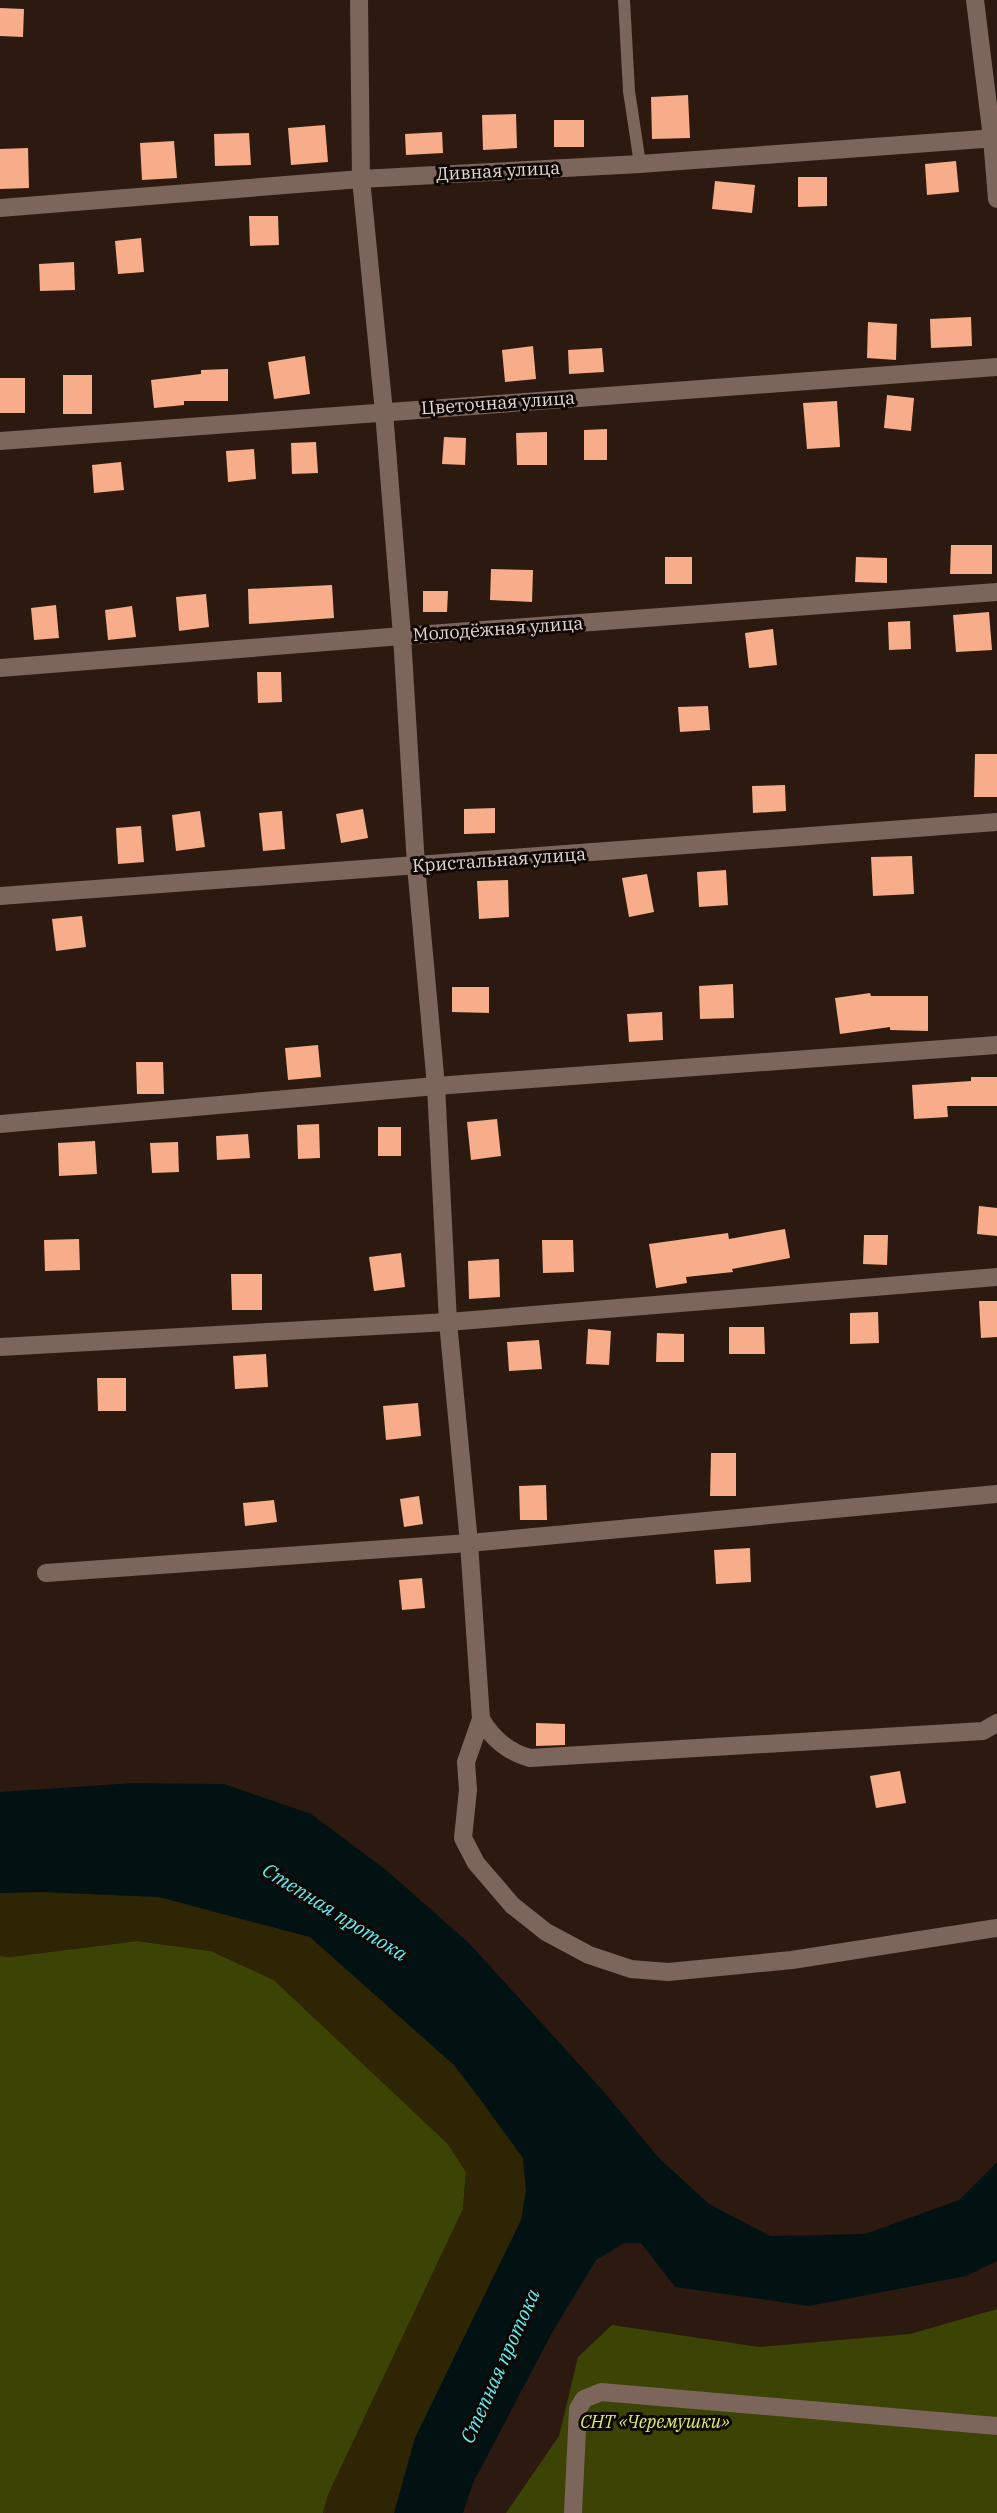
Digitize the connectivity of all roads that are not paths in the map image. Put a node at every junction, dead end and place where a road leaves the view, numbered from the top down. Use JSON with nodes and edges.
{"nodes":[{"id":1,"x":359,"y":0,"type":"edge"},
{"id":2,"x":624,"y":0,"type":"edge"},
{"id":3,"x":975,"y":0,"type":"edge"},
{"id":4,"x":995,"y":138,"type":"edge"},
{"id":5,"x":640,"y":164,"type":"junction"},
{"id":6,"x":361,"y":179,"type":"junction"},
{"id":7,"x":997,"y":199,"type":"edge"},
{"id":8,"x":0,"y":208,"type":"edge"},
{"id":9,"x":997,"y":367,"type":"edge"},
{"id":10,"x":384,"y":412,"type":"junction"},
{"id":11,"x":0,"y":441,"type":"edge"},
{"id":12,"x":997,"y":592,"type":"edge"},
{"id":13,"x":402,"y":636,"type":"junction"},
{"id":14,"x":0,"y":668,"type":"edge"},
{"id":15,"x":997,"y":822,"type":"edge"},
{"id":16,"x":416,"y":866,"type":"junction"},
{"id":17,"x":0,"y":896,"type":"edge"},
{"id":18,"x":997,"y":1045,"type":"edge"},
{"id":19,"x":436,"y":1086,"type":"junction"},
{"id":20,"x":0,"y":1124,"type":"edge"},
{"id":21,"x":997,"y":1277,"type":"edge"},
{"id":22,"x":448,"y":1322,"type":"junction"},
{"id":23,"x":0,"y":1347,"type":"edge"},
{"id":24,"x":997,"y":1494,"type":"edge"},
{"id":25,"x":469,"y":1543,"type":"junction"},
{"id":26,"x":46,"y":1573,"type":"dead end"},
{"id":27,"x":481,"y":1719,"type":"junction"},
{"id":28,"x":997,"y":1723,"type":"edge"},
{"id":29,"x":997,"y":1928,"type":"edge"},
{"id":30,"x":997,"y":2426,"type":"edge"},
{"id":31,"x":573,"y":2513,"type":"edge"}],
"edges":[{"from":1,"to":6,"type":"street"},
{"from":2,"to":5,"type":"lane"},
{"from":3,"to":4,"type":"street"},
{"from":4,"to":5,"type":"street","name":"Дивная улица"},
{"from":4,"to":7,"type":"street"},
{"from":5,"to":6,"type":"street","name":"Дивная улица"},
{"from":6,"to":8,"type":"street","name":"Дивная улица"},
{"from":6,"to":10,"type":"street"},
{"from":9,"to":10,"type":"street","name":"Цветочная улица"},
{"from":10,"to":11,"type":"street","name":"Цветочная улица"},
{"from":10,"to":13,"type":"street"},
{"from":12,"to":13,"type":"street","name":"Молодёжная улица"},
{"from":13,"to":14,"type":"street","name":"Молодёжная улица"},
{"from":13,"to":16,"type":"street"},
{"from":15,"to":16,"type":"street","name":"Кристальная улица"},
{"from":16,"to":17,"type":"street","name":"Кристальная улица"},
{"from":16,"to":19,"type":"street"},
{"from":18,"to":19,"type":"street"},
{"from":19,"to":20,"type":"street"},
{"from":19,"to":22,"type":"street"},
{"from":21,"to":22,"type":"street"},
{"from":22,"to":23,"type":"street"},
{"from":22,"to":25,"type":"street"},
{"from":24,"to":25,"type":"street"},
{"from":25,"to":26,"type":"street"},
{"from":25,"to":27,"type":"street"},
{"from":27,"to":28,"type":"street"},
{"from":27,"to":29,"type":"street"},
{"from":30,"to":31,"type":"street"}]}
